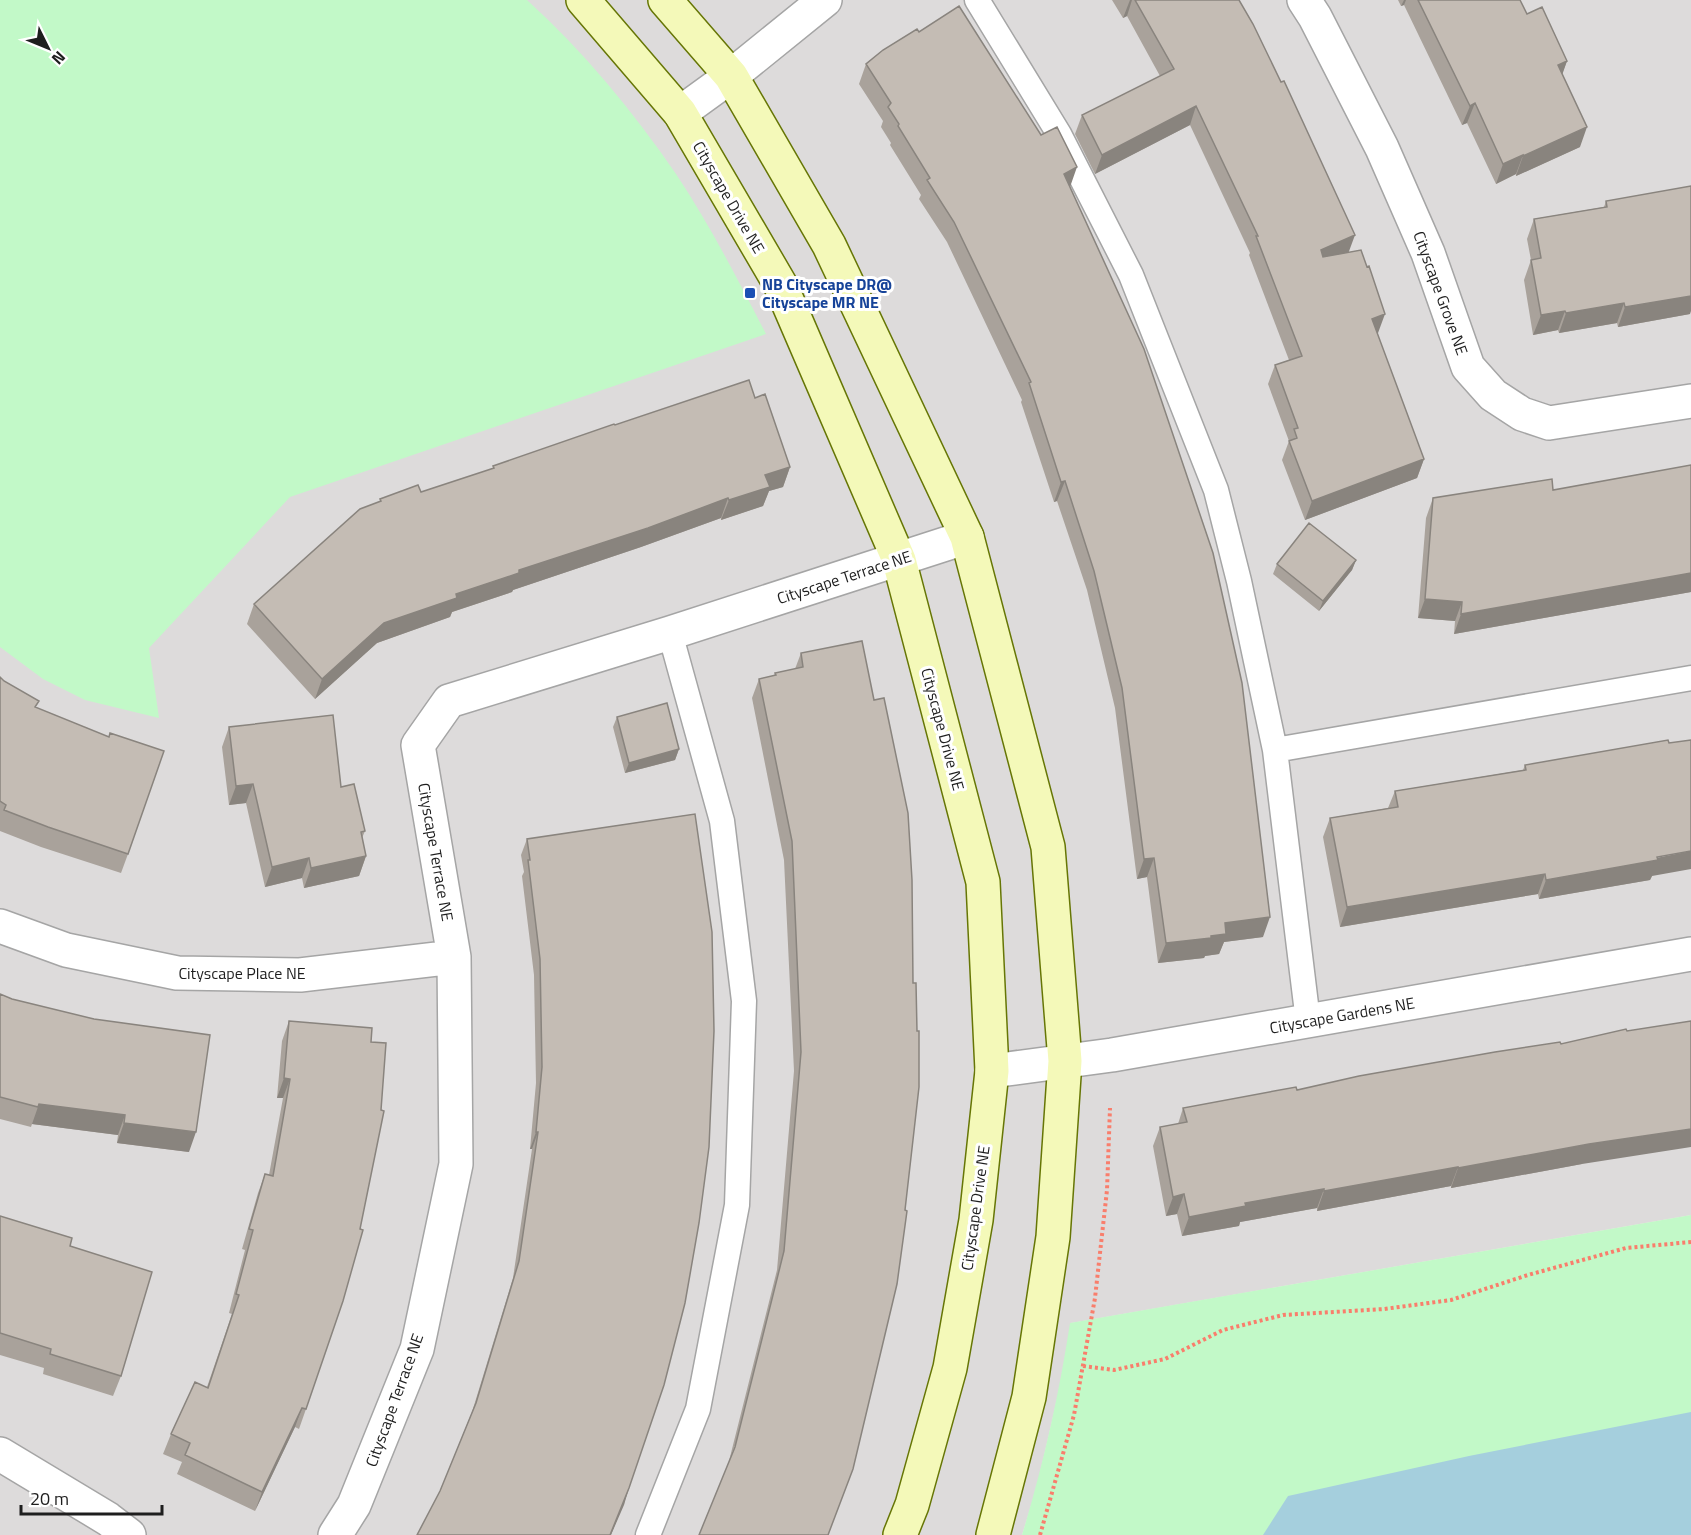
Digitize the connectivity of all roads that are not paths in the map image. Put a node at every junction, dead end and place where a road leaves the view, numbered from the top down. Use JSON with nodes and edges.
{"nodes":[{"id":1,"x":582,"y":0,"type":"edge"},
{"id":2,"x":665,"y":0,"type":"edge"},
{"id":3,"x":825,"y":0,"type":"edge"},
{"id":4,"x":977,"y":0,"type":"edge"},
{"id":5,"x":1304,"y":0,"type":"edge"},
{"id":6,"x":731,"y":76,"type":"junction"},
{"id":7,"x":680,"y":113,"type":"junction"},
{"id":8,"x":1691,"y":400,"type":"edge"},
{"id":9,"x":967,"y":537,"type":"junction"},
{"id":10,"x":899,"y":560,"type":"junction"},
{"id":11,"x":670,"y":633,"type":"junction"},
{"id":12,"x":1691,"y":678,"type":"edge"},
{"id":13,"x":1275,"y":750,"type":"junction"},
{"id":14,"x":0,"y":926,"type":"edge"},
{"id":15,"x":1691,"y":954,"type":"edge"},
{"id":16,"x":454,"y":957,"type":"junction"},
{"id":17,"x":1308,"y":1021,"type":"junction"},
{"id":18,"x":1065,"y":1061,"type":"junction"},
{"id":19,"x":992,"y":1071,"type":"junction"},
{"id":20,"x":0,"y":1454,"type":"edge"},
{"id":21,"x":129,"y":1535,"type":"edge"},
{"id":22,"x":335,"y":1535,"type":"edge"},
{"id":23,"x":648,"y":1535,"type":"edge"},
{"id":24,"x":900,"y":1535,"type":"edge"},
{"id":25,"x":993,"y":1535,"type":"edge"}],
"edges":[{"from":1,"to":7,"type":"street","name":"Cityscape Drive NE"},
{"from":2,"to":6,"type":"street"},
{"from":3,"to":6,"type":"street"},
{"from":4,"to":13,"type":"lane"},
{"from":5,"to":8,"type":"street","name":"Cityscape Grove NE"},
{"from":6,"to":7,"type":"street"},
{"from":6,"to":9,"type":"street"},
{"from":7,"to":10,"type":"street","name":"Cityscape Drive NE"},
{"from":9,"to":10,"type":"street","name":"Cityscape Terrace NE"},
{"from":9,"to":18,"type":"street"},
{"from":10,"to":11,"type":"street","name":"Cityscape Terrace NE"},
{"from":10,"to":19,"type":"street","name":"Cityscape Drive NE"},
{"from":11,"to":16,"type":"street","name":"Cityscape Terrace NE"},
{"from":11,"to":23,"type":"lane"},
{"from":12,"to":13,"type":"lane"},
{"from":13,"to":17,"type":"lane"},
{"from":14,"to":16,"type":"street","name":"Cityscape Place NE"},
{"from":15,"to":17,"type":"street","name":"Cityscape Gardens NE"},
{"from":16,"to":22,"type":"street","name":"Cityscape Terrace NE"},
{"from":17,"to":18,"type":"street","name":"Cityscape Gardens NE"},
{"from":18,"to":19,"type":"street","name":"Cityscape Gardens NE"},
{"from":18,"to":25,"type":"street"},
{"from":19,"to":24,"type":"street","name":"Cityscape Drive NE"},
{"from":20,"to":21,"type":"street"}]}
